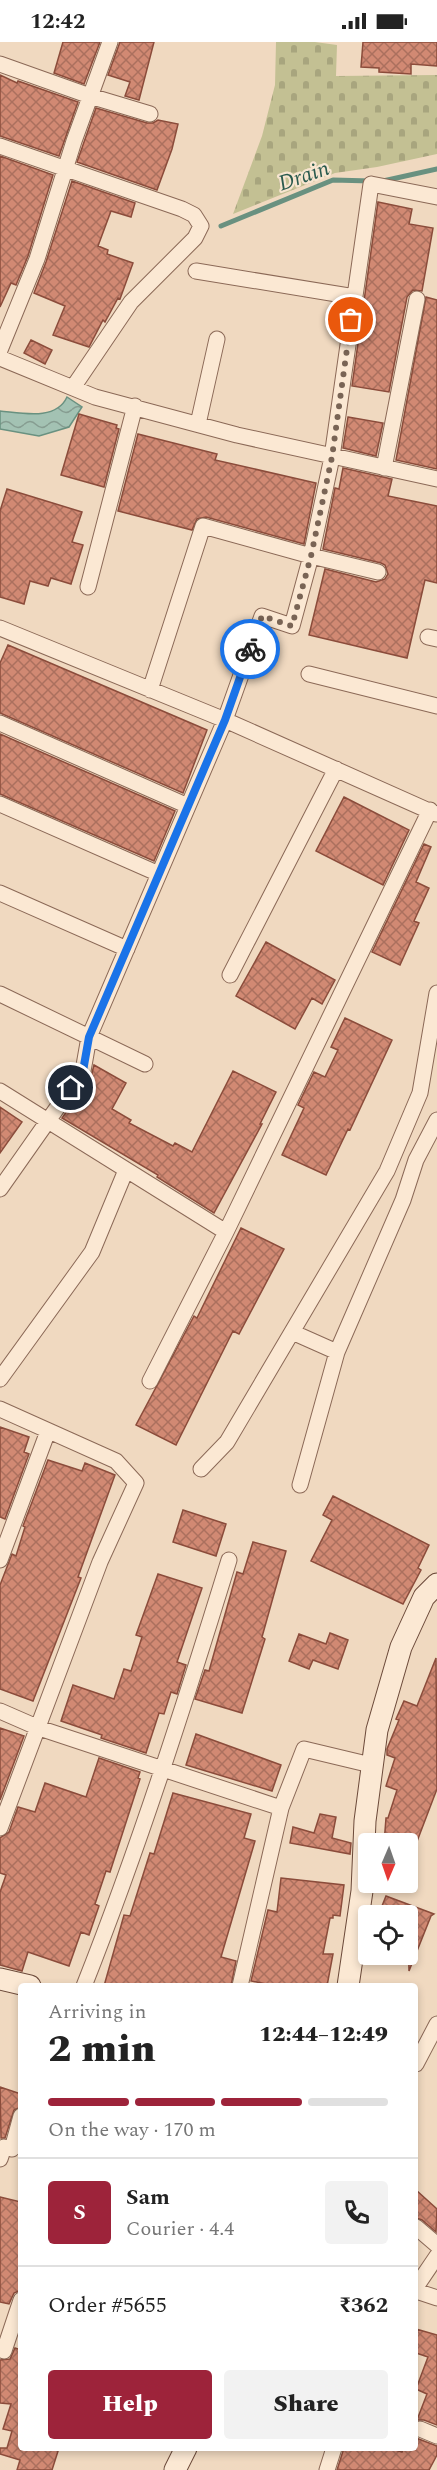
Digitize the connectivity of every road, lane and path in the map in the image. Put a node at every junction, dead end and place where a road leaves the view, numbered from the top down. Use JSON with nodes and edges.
{"nodes":[{"id":1,"x":110,"y":42,"type":"edge"},
{"id":2,"x":0,"y":64,"type":"edge"},
{"id":3,"x":90,"y":96,"type":"junction"},
{"id":4,"x":150,"y":114,"type":"dead end"},
{"id":5,"x":0,"y":146,"type":"edge"},
{"id":6,"x":65,"y":170,"type":"junction"},
{"id":7,"x":437,"y":196,"type":"edge"},
{"id":8,"x":196,"y":271,"type":"dead end"},
{"id":9,"x":354,"y":297,"type":"junction"},
{"id":10,"x":417,"y":298,"type":"dead end"},
{"id":11,"x":217,"y":339,"type":"dead end"},
{"id":12,"x":0,"y":350,"type":"edge"},
{"id":13,"x":0,"y":358,"type":"edge"},
{"id":14,"x":76,"y":387,"type":"junction"},
{"id":15,"x":135,"y":406,"type":"junction"},
{"id":16,"x":198,"y":424,"type":"junction"},
{"id":17,"x":332,"y":457,"type":"junction"},
{"id":18,"x":384,"y":468,"type":"junction"},
{"id":19,"x":437,"y":479,"type":"edge"},
{"id":20,"x":311,"y":556,"type":"junction"},
{"id":21,"x":378,"y":572,"type":"dead end"},
{"id":22,"x":88,"y":587,"type":"dead end"},
{"id":23,"x":0,"y":628,"type":"edge"},
{"id":24,"x":309,"y":674,"type":"dead end"},
{"id":25,"x":150,"y":690,"type":"junction"},
{"id":26,"x":437,"y":706,"type":"edge"},
{"id":27,"x":225,"y":720,"type":"junction"},
{"id":28,"x":0,"y":723,"type":"edge"},
{"id":29,"x":336,"y":769,"type":"junction"},
{"id":30,"x":0,"y":804,"type":"edge"},
{"id":31,"x":188,"y":806,"type":"junction"},
{"id":32,"x":433,"y":812,"type":"edge"},
{"id":33,"x":159,"y":874,"type":"junction"},
{"id":34,"x":0,"y":893,"type":"edge"},
{"id":35,"x":127,"y":949,"type":"junction"},
{"id":36,"x":230,"y":975,"type":"dead end"},
{"id":37,"x":437,"y":993,"type":"edge"},
{"id":38,"x":0,"y":994,"type":"edge"},
{"id":39,"x":434,"y":1035,"type":"edge"},
{"id":40,"x":89,"y":1037,"type":"junction"},
{"id":41,"x":145,"y":1064,"type":"dead end"},
{"id":42,"x":0,"y":1091,"type":"edge"},
{"id":43,"x":437,"y":1120,"type":"edge"},
{"id":44,"x":46,"y":1121,"type":"junction"},
{"id":45,"x":126,"y":1170,"type":"junction"},
{"id":46,"x":0,"y":1189,"type":"edge"},
{"id":47,"x":226,"y":1232,"type":"junction"},
{"id":48,"x":292,"y":1332,"type":"junction"},
{"id":49,"x":337,"y":1352,"type":"junction"},
{"id":50,"x":0,"y":1379,"type":"edge"},
{"id":51,"x":150,"y":1381,"type":"dead end"},
{"id":52,"x":0,"y":1409,"type":"edge"},
{"id":53,"x":48,"y":1431,"type":"junction"},
{"id":54,"x":201,"y":1469,"type":"dead end"},
{"id":55,"x":300,"y":1485,"type":"dead end"},
{"id":56,"x":0,"y":1560,"type":"edge"},
{"id":57,"x":229,"y":1560,"type":"dead end"},
{"id":58,"x":437,"y":1584,"type":"edge"},
{"id":59,"x":0,"y":1711,"type":"edge"},
{"id":60,"x":39,"y":1728,"type":"junction"},
{"id":61,"x":372,"y":1765,"type":"junction"},
{"id":62,"x":162,"y":1769,"type":"junction"},
{"id":63,"x":281,"y":1808,"type":"junction"},
{"id":64,"x":0,"y":1828,"type":"edge"},
{"id":65,"x":0,"y":1979,"type":"edge"},
{"id":66,"x":18,"y":1983,"type":"edge"},
{"id":67,"x":85,"y":1983,"type":"edge"},
{"id":68,"x":241,"y":1983,"type":"edge"},
{"id":69,"x":348,"y":1983,"type":"edge"},
{"id":70,"x":437,"y":2024,"type":"edge"},
{"id":71,"x":418,"y":2060,"type":"edge"},
{"id":72,"x":18,"y":2122,"type":"edge"},
{"id":73,"x":7,"y":2150,"type":"edge"},
{"id":74,"x":418,"y":2229,"type":"edge"},
{"id":75,"x":437,"y":2245,"type":"edge"},
{"id":76,"x":437,"y":2256,"type":"edge"},
{"id":77,"x":418,"y":2286,"type":"edge"},
{"id":78,"x":418,"y":2290,"type":"edge"},
{"id":79,"x":437,"y":2298,"type":"edge"},
{"id":80,"x":18,"y":2309,"type":"edge"},
{"id":81,"x":4,"y":2351,"type":"dead end"},
{"id":82,"x":420,"y":2429,"type":"dead end"},
{"id":83,"x":437,"y":2436,"type":"edge"},
{"id":84,"x":184,"y":2451,"type":"edge"},
{"id":85,"x":333,"y":2451,"type":"edge"},
{"id":86,"x":175,"y":2470,"type":"edge"},
{"id":87,"x":327,"y":2470,"type":"edge"}],
"edges":[{"from":1,"to":3,"type":"street"},
{"from":2,"to":3,"type":"street"},
{"from":3,"to":4,"type":"street"},
{"from":3,"to":6,"type":"street"},
{"from":5,"to":6,"type":"street"},
{"from":6,"to":12,"type":"street"},
{"from":6,"to":14,"type":"street"},
{"from":7,"to":9,"type":"street"},
{"from":8,"to":9,"type":"street"},
{"from":9,"to":17,"type":"street"},
{"from":10,"to":18,"type":"street"},
{"from":11,"to":16,"type":"street"},
{"from":13,"to":14,"type":"street"},
{"from":14,"to":15,"type":"street"},
{"from":15,"to":16,"type":"street"},
{"from":15,"to":22,"type":"street"},
{"from":16,"to":17,"type":"street"},
{"from":17,"to":18,"type":"street"},
{"from":17,"to":20,"type":"street"},
{"from":18,"to":19,"type":"street"},
{"from":20,"to":21,"type":"street"},
{"from":20,"to":25,"type":"street"},
{"from":20,"to":27,"type":"street"},
{"from":23,"to":25,"type":"street"},
{"from":24,"to":26,"type":"street"},
{"from":25,"to":27,"type":"street"},
{"from":27,"to":29,"type":"street"},
{"from":27,"to":31,"type":"street"},
{"from":28,"to":31,"type":"street"},
{"from":29,"to":32,"type":"street"},
{"from":29,"to":36,"type":"street"},
{"from":30,"to":33,"type":"street"},
{"from":31,"to":33,"type":"street"},
{"from":32,"to":47,"type":"street"},
{"from":33,"to":35,"type":"street"},
{"from":34,"to":35,"type":"street"},
{"from":35,"to":40,"type":"street"},
{"from":37,"to":39,"type":"street"},
{"from":38,"to":40,"type":"street"},
{"from":39,"to":48,"type":"street"},
{"from":40,"to":41,"type":"street"},
{"from":40,"to":44,"type":"street"},
{"from":42,"to":44,"type":"street"},
{"from":43,"to":49,"type":"street"},
{"from":44,"to":45,"type":"street"},
{"from":44,"to":46,"type":"street"},
{"from":45,"to":47,"type":"street"},
{"from":45,"to":50,"type":"street"},
{"from":47,"to":51,"type":"street"},
{"from":48,"to":49,"type":"street"},
{"from":48,"to":54,"type":"street"},
{"from":49,"to":55,"type":"street"},
{"from":52,"to":53,"type":"street"},
{"from":53,"to":56,"type":"street"},
{"from":53,"to":60,"type":"street"},
{"from":57,"to":62,"type":"street"},
{"from":58,"to":61,"type":"street"},
{"from":59,"to":60,"type":"street"},
{"from":60,"to":62,"type":"street"},
{"from":60,"to":64,"type":"street"},
{"from":61,"to":63,"type":"street"},
{"from":61,"to":69,"type":"street"},
{"from":62,"to":63,"type":"street"},
{"from":62,"to":67,"type":"street"},
{"from":63,"to":68,"type":"street"},
{"from":65,"to":66,"type":"street"},
{"from":70,"to":71,"type":"street"},
{"from":72,"to":73,"type":"street"},
{"from":74,"to":75,"type":"street"},
{"from":76,"to":77,"type":"street"},
{"from":78,"to":79,"type":"street"},
{"from":80,"to":81,"type":"street"},
{"from":82,"to":83,"type":"street"},
{"from":84,"to":86,"type":"street"},
{"from":85,"to":87,"type":"street"}]}
